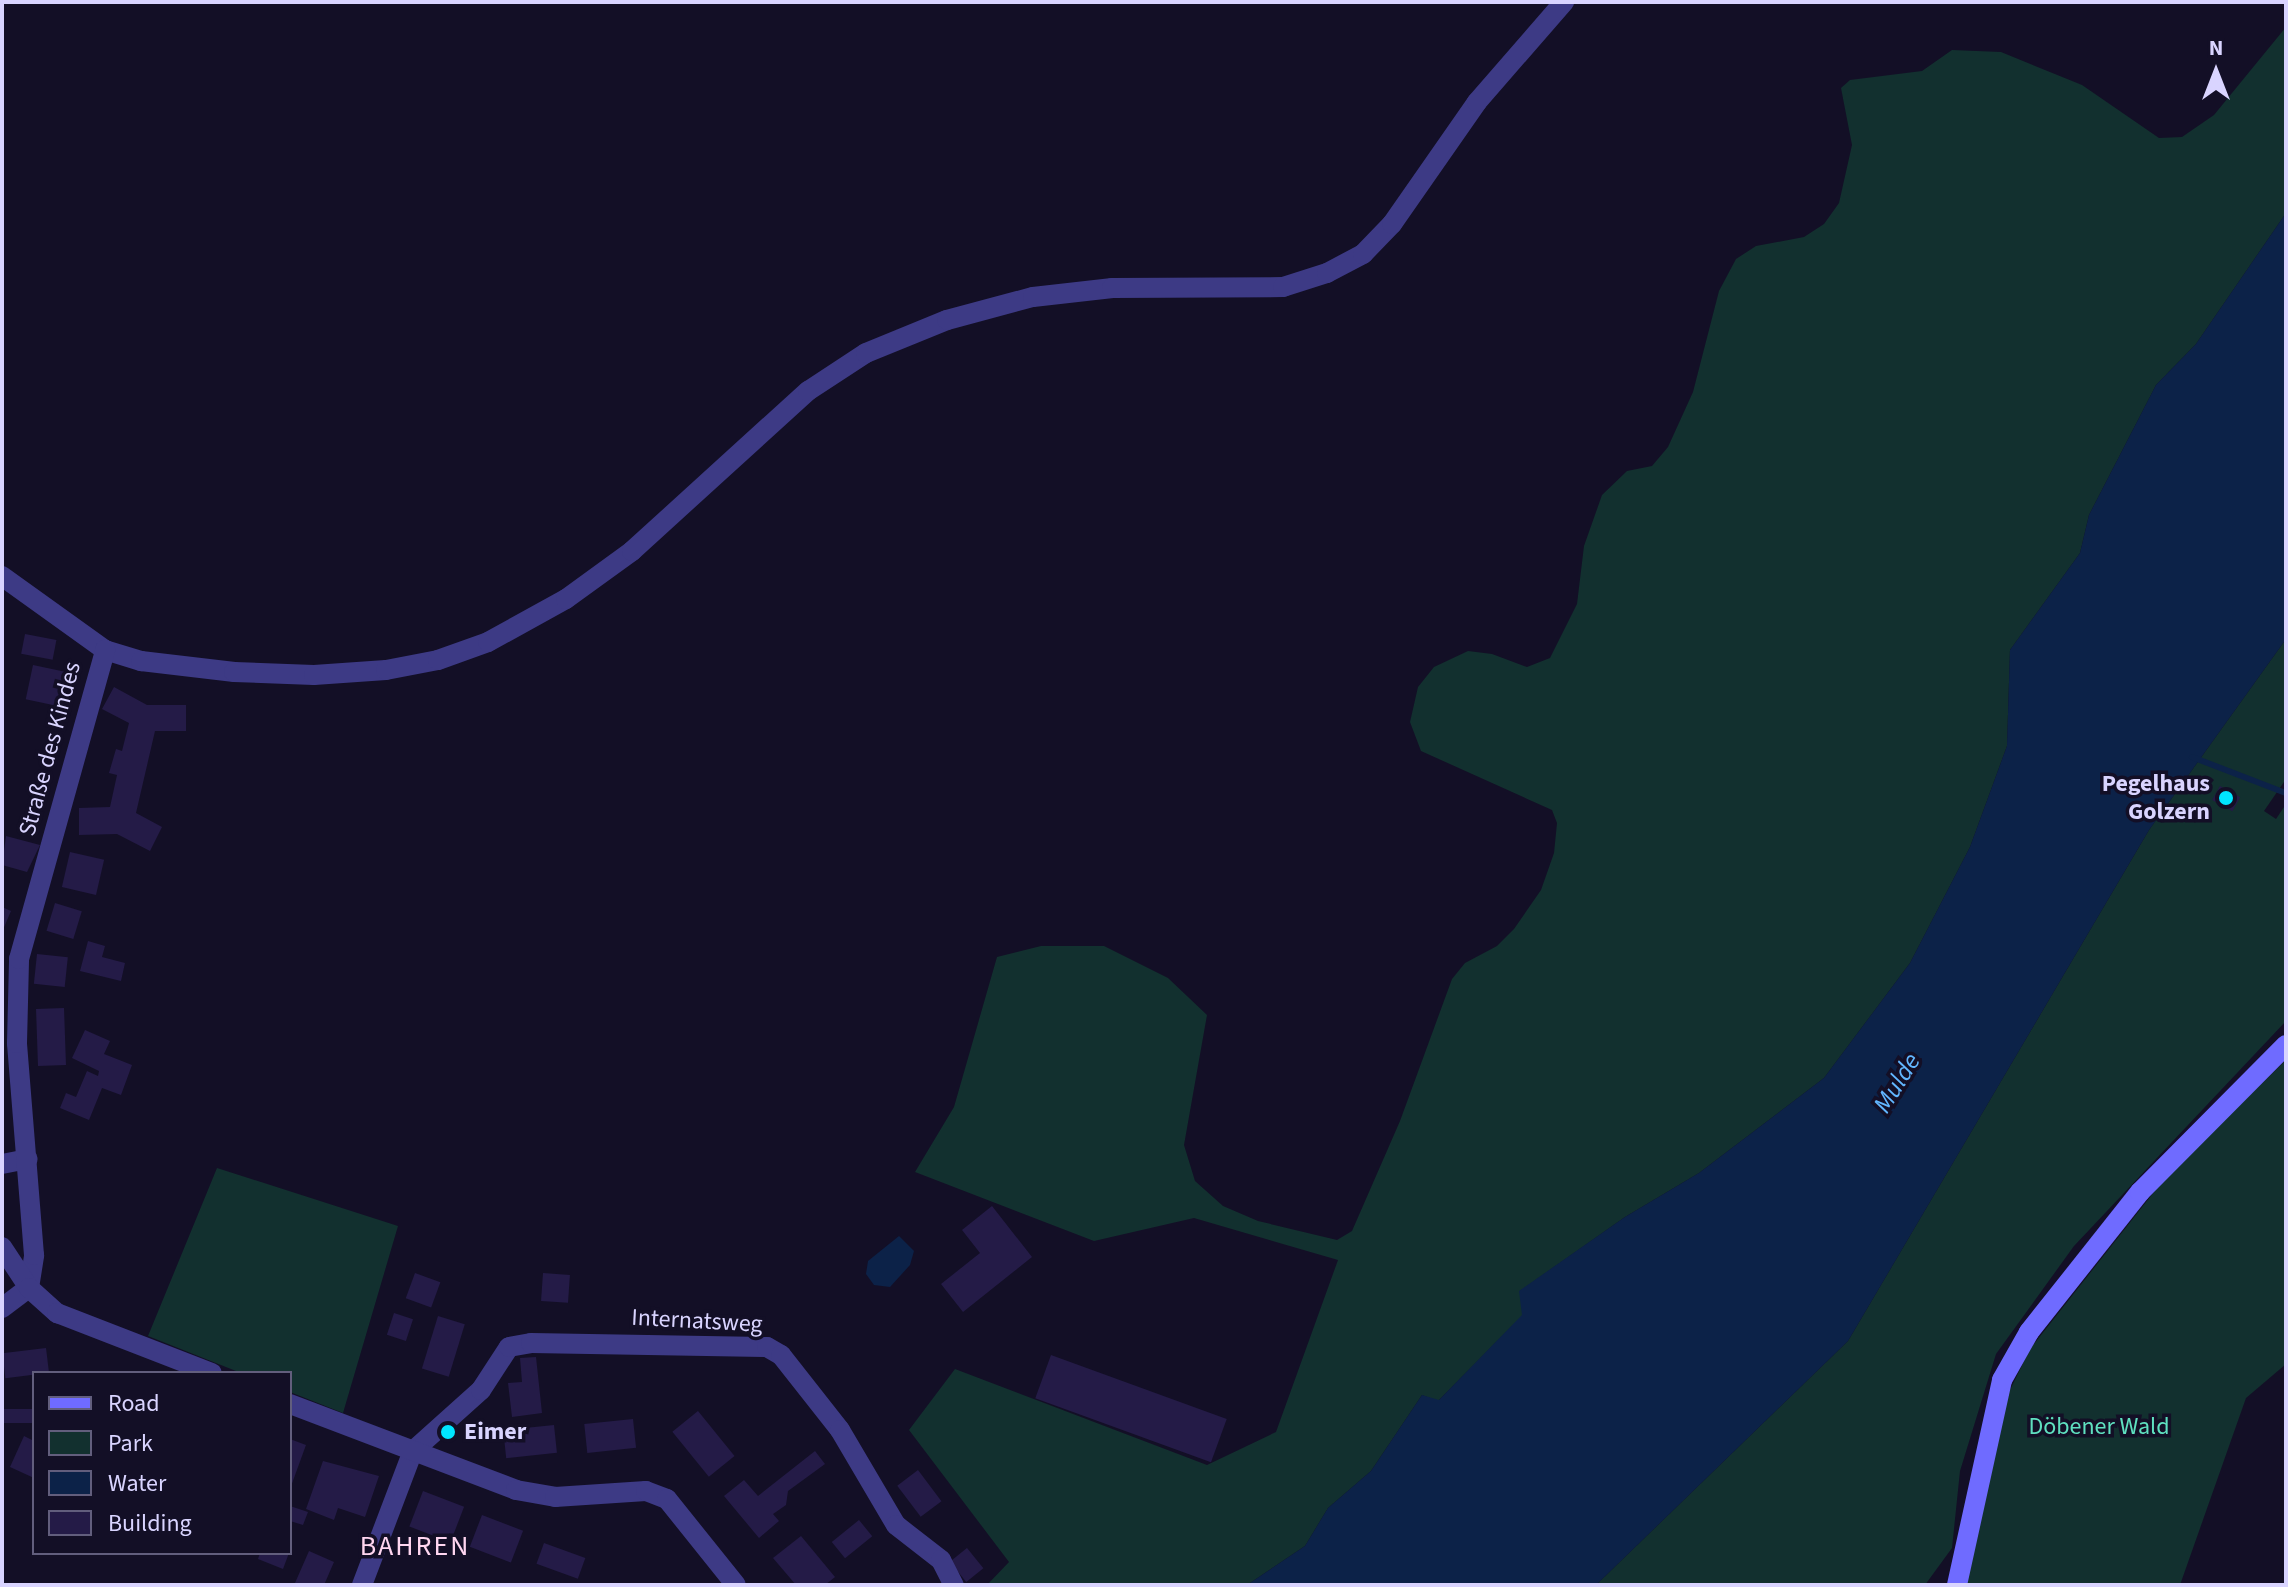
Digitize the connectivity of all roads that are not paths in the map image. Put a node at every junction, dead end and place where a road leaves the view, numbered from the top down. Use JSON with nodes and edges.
{"nodes":[{"id":1,"x":1564,"y":2,"type":"edge"},
{"id":2,"x":2,"y":576,"type":"edge"},
{"id":3,"x":105,"y":650,"type":"junction"},
{"id":4,"x":2286,"y":1045,"type":"edge"},
{"id":5,"x":28,"y":1159,"type":"junction"},
{"id":6,"x":2,"y":1164,"type":"edge"},
{"id":7,"x":2,"y":1247,"type":"edge"},
{"id":8,"x":29,"y":1288,"type":"junction"},
{"id":9,"x":2,"y":1308,"type":"edge"},
{"id":10,"x":207,"y":1371,"type":"edge"},
{"id":11,"x":292,"y":1405,"type":"edge"},
{"id":12,"x":413,"y":1451,"type":"junction"},
{"id":13,"x":362,"y":1585,"type":"edge"},
{"id":14,"x":736,"y":1585,"type":"edge"},
{"id":15,"x":954,"y":1585,"type":"edge"},
{"id":16,"x":1957,"y":1585,"type":"edge"}],
"edges":[{"from":1,"to":3,"type":"street","name":"Straße des Kindes"},
{"from":2,"to":3,"type":"street","name":"Straße des Kindes"},
{"from":3,"to":5,"type":"street","name":"Straße des Kindes"},
{"from":4,"to":16,"type":"main road"},
{"from":5,"to":6,"type":"street"},
{"from":5,"to":8,"type":"street","name":"Straße des Kindes"},
{"from":7,"to":8,"type":"street"},
{"from":8,"to":9,"type":"street"},
{"from":8,"to":10,"type":"street"},
{"from":11,"to":12,"type":"street"},
{"from":12,"to":13,"type":"street"},
{"from":12,"to":14,"type":"street"},
{"from":12,"to":15,"type":"street","name":"Internatsweg"}]}
